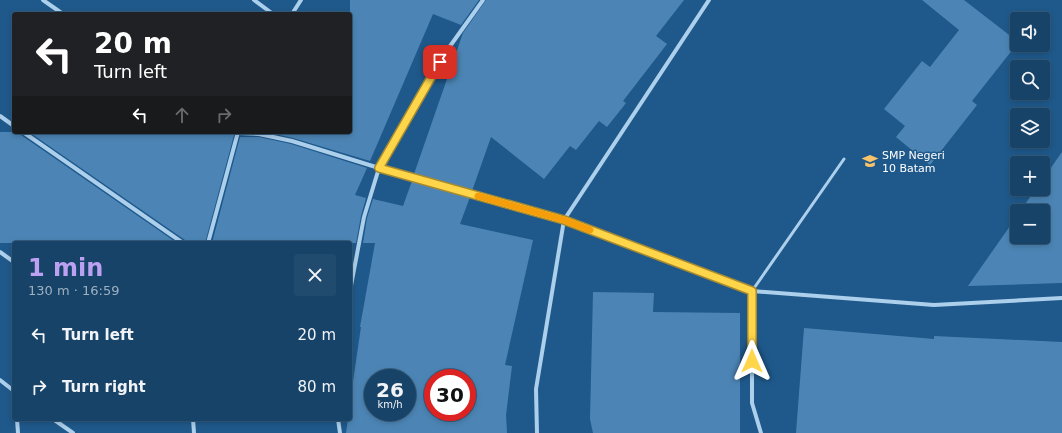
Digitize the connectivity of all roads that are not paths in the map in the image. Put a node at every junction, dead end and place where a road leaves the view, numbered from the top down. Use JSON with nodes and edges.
{"nodes":[{"id":1,"x":42,"y":0,"type":"edge"},
{"id":2,"x":254,"y":0,"type":"edge"},
{"id":3,"x":301,"y":0,"type":"edge"},
{"id":4,"x":483,"y":0,"type":"edge"},
{"id":5,"x":709,"y":0,"type":"edge"},
{"id":6,"x":60,"y":12,"type":"edge"},
{"id":7,"x":270,"y":12,"type":"edge"},
{"id":8,"x":293,"y":12,"type":"edge"},
{"id":9,"x":0,"y":116,"type":"edge"},
{"id":10,"x":12,"y":125,"type":"edge"},
{"id":11,"x":25,"y":134,"type":"edge"},
{"id":12,"x":236,"y":134,"type":"edge"},
{"id":13,"x":259,"y":134,"type":"edge"},
{"id":14,"x":844,"y":159,"type":"dead end"},
{"id":15,"x":379,"y":168,"type":"junction"},
{"id":16,"x":564,"y":220,"type":"junction"},
{"id":17,"x":180,"y":241,"type":"edge"},
{"id":18,"x":209,"y":241,"type":"edge"},
{"id":19,"x":0,"y":252,"type":"edge"},
{"id":20,"x":12,"y":261,"type":"edge"},
{"id":21,"x":352,"y":280,"type":"edge"},
{"id":22,"x":752,"y":291,"type":"junction"},
{"id":23,"x":1062,"y":298,"type":"edge"},
{"id":24,"x":0,"y":380,"type":"edge"},
{"id":25,"x":12,"y":389,"type":"edge"},
{"id":26,"x":17,"y":421,"type":"edge"},
{"id":27,"x":56,"y":421,"type":"edge"},
{"id":28,"x":193,"y":421,"type":"edge"},
{"id":29,"x":338,"y":421,"type":"edge"},
{"id":30,"x":18,"y":433,"type":"edge"},
{"id":31,"x":73,"y":433,"type":"edge"},
{"id":32,"x":194,"y":433,"type":"edge"},
{"id":33,"x":340,"y":433,"type":"edge"},
{"id":34,"x":538,"y":433,"type":"edge"},
{"id":35,"x":761,"y":433,"type":"edge"}],
"edges":[{"from":1,"to":6,"type":"street"},
{"from":2,"to":7,"type":"street"},
{"from":3,"to":8,"type":"street"},
{"from":4,"to":15,"type":"street"},
{"from":5,"to":16,"type":"street"},
{"from":9,"to":10,"type":"street"},
{"from":11,"to":17,"type":"street"},
{"from":12,"to":18,"type":"street"},
{"from":13,"to":15,"type":"street"},
{"from":14,"to":22,"type":"lane"},
{"from":15,"to":16,"type":"street"},
{"from":15,"to":21,"type":"street"},
{"from":16,"to":22,"type":"street"},
{"from":16,"to":34,"type":"street"},
{"from":19,"to":20,"type":"street"},
{"from":22,"to":23,"type":"street"},
{"from":22,"to":35,"type":"street"},
{"from":24,"to":25,"type":"street"},
{"from":26,"to":30,"type":"street"},
{"from":27,"to":31,"type":"street"},
{"from":28,"to":32,"type":"street"},
{"from":29,"to":33,"type":"street"}]}
